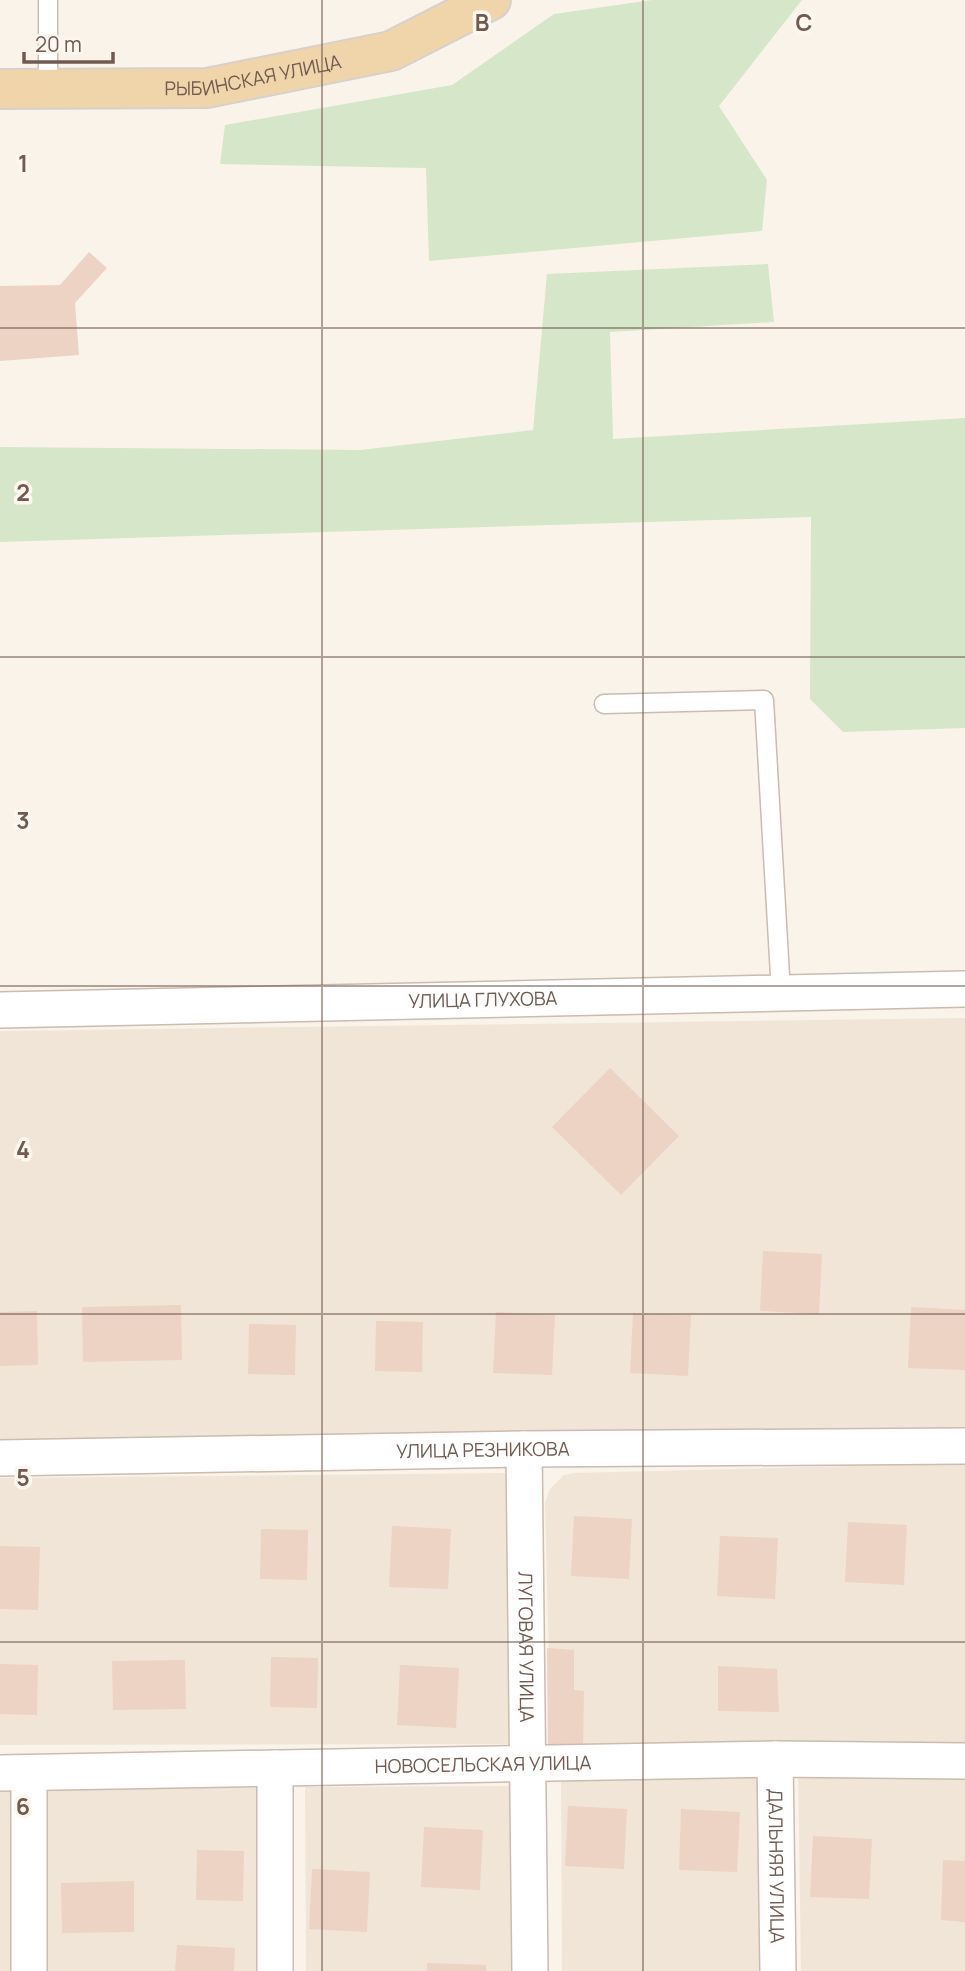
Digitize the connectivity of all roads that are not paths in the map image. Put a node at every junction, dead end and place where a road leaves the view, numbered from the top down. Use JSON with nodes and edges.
{"nodes":[{"id":1,"x":48,"y":0,"type":"edge"},
{"id":2,"x":491,"y":0,"type":"edge"},
{"id":3,"x":0,"y":89,"type":"edge"},
{"id":4,"x":48,"y":89,"type":"junction"},
{"id":5,"x":604,"y":704,"type":"dead end"},
{"id":6,"x":965,"y":989,"type":"edge"},
{"id":7,"x":781,"y":993,"type":"junction"},
{"id":8,"x":0,"y":1010,"type":"edge"},
{"id":9,"x":965,"y":1446,"type":"edge"},
{"id":10,"x":524,"y":1449,"type":"junction"},
{"id":11,"x":0,"y":1458,"type":"edge"},
{"id":12,"x":775,"y":1759,"type":"junction"},
{"id":13,"x":965,"y":1761,"type":"edge"},
{"id":14,"x":527,"y":1764,"type":"junction"},
{"id":15,"x":275,"y":1768,"type":"junction"},
{"id":16,"x":14,"y":1773,"type":"edge"},
{"id":17,"x":29,"y":1971,"type":"edge"},
{"id":18,"x":275,"y":1971,"type":"edge"},
{"id":19,"x":530,"y":1971,"type":"edge"},
{"id":20,"x":778,"y":1971,"type":"edge"}],
"edges":[{"from":1,"to":4,"type":"lane"},
{"from":2,"to":4,"type":"main road","name":"РЫБИНСКАЯ УЛИЦА"},
{"from":3,"to":4,"type":"main road","name":"РЫБИНСКАЯ УЛИЦА"},
{"from":5,"to":7,"type":"lane"},
{"from":6,"to":7,"type":"street","name":"УЛИЦА ГЛУХОВА"},
{"from":7,"to":8,"type":"street","name":"УЛИЦА ГЛУХОВА"},
{"from":9,"to":10,"type":"street","name":"УЛИЦА РЕЗНИКОВА"},
{"from":10,"to":11,"type":"street","name":"УЛИЦА РЕЗНИКОВА"},
{"from":10,"to":14,"type":"street","name":"ЛУГОВАЯ УЛИЦА"},
{"from":12,"to":13,"type":"street","name":"НОВОСЕЛЬСКАЯ УЛИЦА"},
{"from":12,"to":14,"type":"street","name":"НОВОСЕЛЬСКАЯ УЛИЦА"},
{"from":12,"to":20,"type":"street","name":"ДАЛЬНЯЯ УЛИЦА"},
{"from":14,"to":15,"type":"street","name":"НОВОСЕЛЬСКАЯ УЛИЦА"},
{"from":14,"to":19,"type":"street","name":"ЛУГОВАЯ УЛИЦА"},
{"from":15,"to":16,"type":"street","name":"НОВОСЕЛЬСКАЯ УЛИЦА"},
{"from":15,"to":18,"type":"street"},
{"from":16,"to":17,"type":"street"}]}
